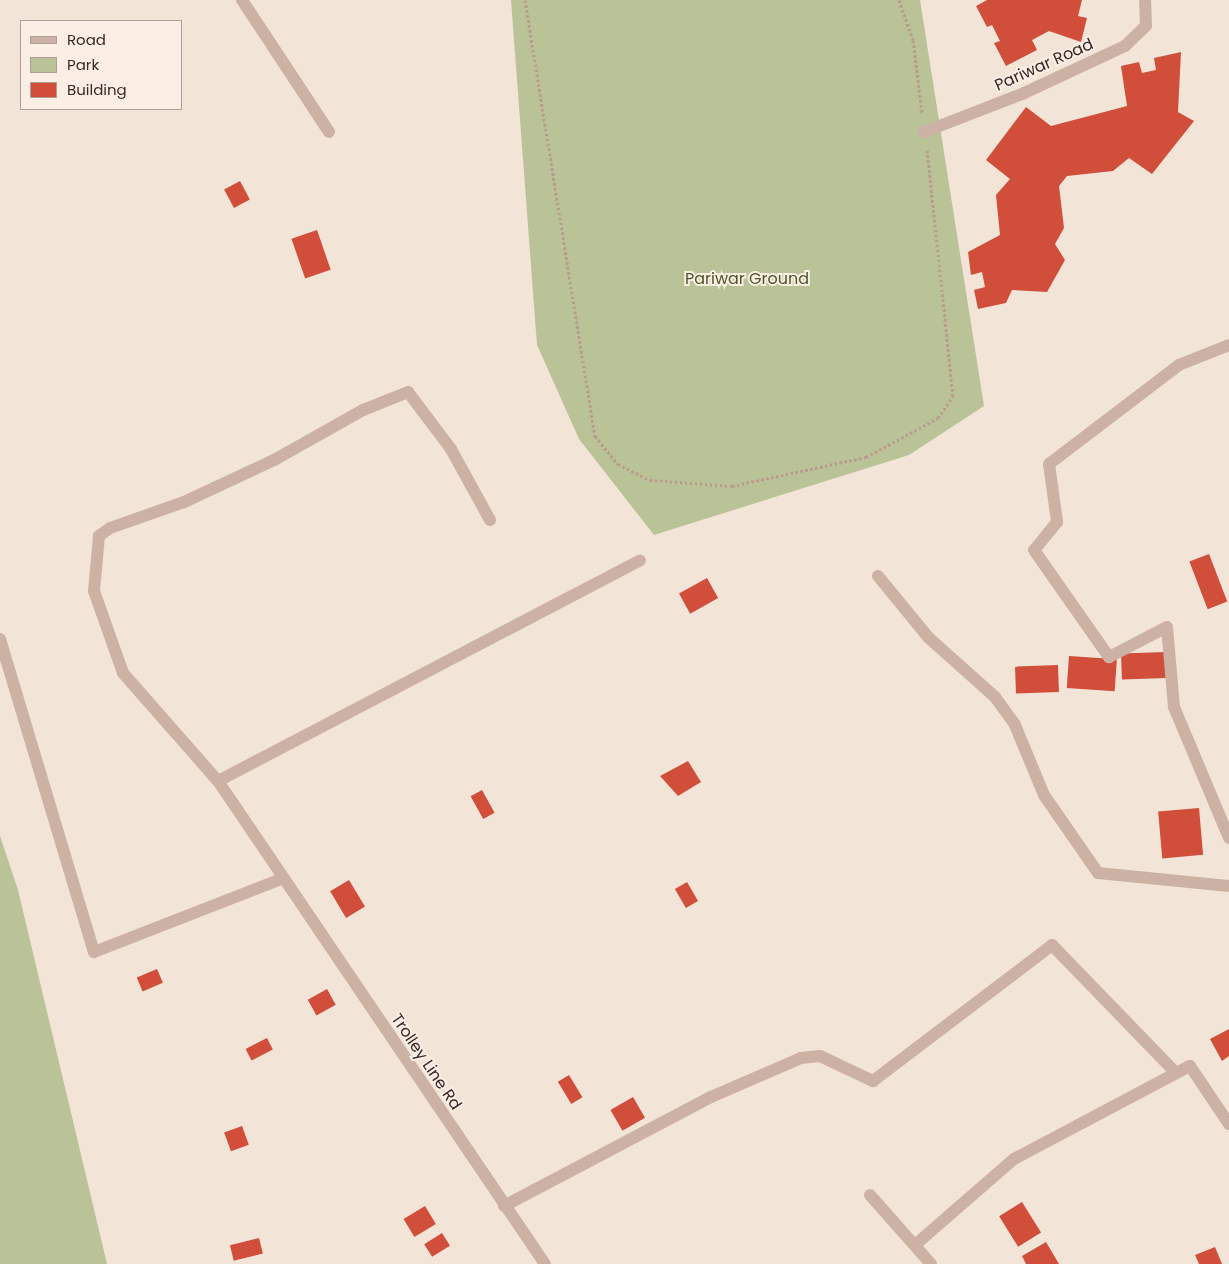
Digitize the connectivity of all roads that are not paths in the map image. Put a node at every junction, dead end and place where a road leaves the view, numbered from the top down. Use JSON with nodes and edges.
{"nodes":[{"id":1,"x":242,"y":0,"type":"edge"},
{"id":2,"x":1145,"y":0,"type":"edge"},
{"id":3,"x":328,"y":132,"type":"dead end"},
{"id":4,"x":924,"y":132,"type":"road end"},
{"id":5,"x":1229,"y":345,"type":"edge"},
{"id":6,"x":490,"y":520,"type":"dead end"},
{"id":7,"x":640,"y":560,"type":"dead end"},
{"id":8,"x":878,"y":576,"type":"dead end"},
{"id":9,"x":0,"y":639,"type":"edge"},
{"id":10,"x":218,"y":780,"type":"junction"},
{"id":11,"x":1229,"y":838,"type":"edge"},
{"id":12,"x":281,"y":879,"type":"junction"},
{"id":13,"x":1229,"y":886,"type":"edge"},
{"id":14,"x":1176,"y":1074,"type":"junction"},
{"id":15,"x":1229,"y":1124,"type":"edge"},
{"id":16,"x":870,"y":1195,"type":"dead end"},
{"id":17,"x":504,"y":1206,"type":"junction"},
{"id":18,"x":915,"y":1245,"type":"junction"},
{"id":19,"x":545,"y":1264,"type":"edge"},
{"id":20,"x":931,"y":1264,"type":"edge"}],
"edges":[{"from":1,"to":3,"type":"street"},
{"from":2,"to":4,"type":"street","name":"Pariwar Road"},
{"from":5,"to":11,"type":"street"},
{"from":6,"to":10,"type":"street","name":"Trolley Line Rd"},
{"from":7,"to":10,"type":"street"},
{"from":8,"to":13,"type":"street"},
{"from":9,"to":12,"type":"street"},
{"from":10,"to":12,"type":"street","name":"Trolley Line Rd"},
{"from":12,"to":17,"type":"street","name":"Trolley Line Rd"},
{"from":14,"to":15,"type":"street"},
{"from":14,"to":17,"type":"street"},
{"from":14,"to":18,"type":"street"},
{"from":16,"to":18,"type":"street"},
{"from":17,"to":19,"type":"street","name":"Trolley Line Rd"},
{"from":18,"to":20,"type":"street"}]}
